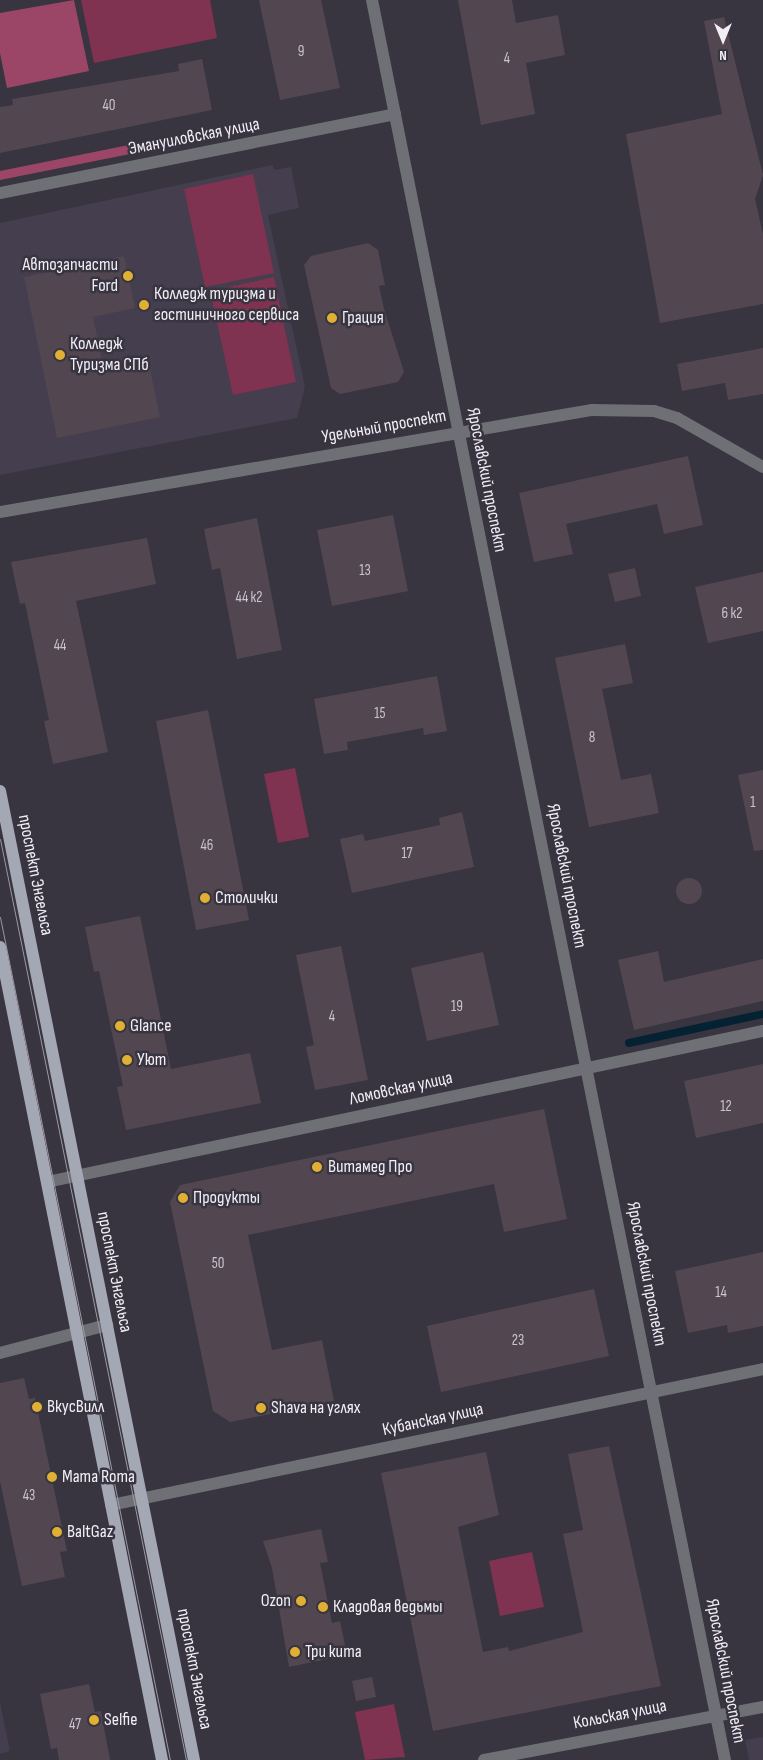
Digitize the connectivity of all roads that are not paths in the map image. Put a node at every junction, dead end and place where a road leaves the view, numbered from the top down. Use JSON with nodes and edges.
{"nodes":[{"id":1,"x":372,"y":0,"type":"edge"},
{"id":2,"x":395,"y":114,"type":"junction"},
{"id":3,"x":0,"y":193,"type":"edge"},
{"id":4,"x":458,"y":432,"type":"junction"},
{"id":5,"x":763,"y":468,"type":"edge"},
{"id":6,"x":0,"y":512,"type":"edge"},
{"id":7,"x":0,"y":791,"type":"edge"},
{"id":8,"x":0,"y":947,"type":"edge"},
{"id":9,"x":763,"y":1031,"type":"edge"},
{"id":10,"x":586,"y":1067,"type":"junction"},
{"id":11,"x":78,"y":1175,"type":"junction"},
{"id":12,"x":47,"y":1182,"type":"junction"},
{"id":13,"x":107,"y":1326,"type":"junction"},
{"id":14,"x":76,"y":1333,"type":"junction"},
{"id":15,"x":0,"y":1353,"type":"edge"},
{"id":16,"x":763,"y":1369,"type":"edge"},
{"id":17,"x":652,"y":1393,"type":"junction"},
{"id":18,"x":142,"y":1499,"type":"junction"},
{"id":19,"x":111,"y":1505,"type":"junction"},
{"id":20,"x":763,"y":1706,"type":"edge"},
{"id":21,"x":716,"y":1713,"type":"junction"},
{"id":22,"x":162,"y":1760,"type":"edge"},
{"id":23,"x":194,"y":1760,"type":"edge"},
{"id":24,"x":484,"y":1760,"type":"edge"},
{"id":25,"x":725,"y":1760,"type":"edge"}],
"edges":[{"from":1,"to":2,"type":"street","name":"Ярославский проспект"},
{"from":2,"to":3,"type":"street","name":"Эмануиловская улица"},
{"from":2,"to":4,"type":"street","name":"Ярославский проспект"},
{"from":4,"to":5,"type":"street","name":"Удельный проспект"},
{"from":4,"to":6,"type":"street","name":"Удельный проспект"},
{"from":4,"to":10,"type":"street","name":"Ярославский проспект"},
{"from":7,"to":11,"type":"main road","name":"проспект Энгельса"},
{"from":8,"to":12,"type":"main road"},
{"from":9,"to":10,"type":"street","name":"Ломовская улица"},
{"from":10,"to":11,"type":"street","name":"Ломовская улица"},
{"from":10,"to":17,"type":"street","name":"Ярославский проспект"},
{"from":11,"to":12,"type":"street","name":"Ломовская улица"},
{"from":11,"to":13,"type":"main road","name":"проспект Энгельса"},
{"from":12,"to":14,"type":"main road"},
{"from":13,"to":14,"type":"street"},
{"from":13,"to":18,"type":"main road","name":"проспект Энгельса"},
{"from":14,"to":15,"type":"street"},
{"from":14,"to":19,"type":"main road"},
{"from":16,"to":17,"type":"street","name":"Кубанская улица"},
{"from":17,"to":18,"type":"street","name":"Кубанская улица"},
{"from":17,"to":21,"type":"street","name":"Ярославский проспект"},
{"from":18,"to":19,"type":"street","name":"Кубанская улица"},
{"from":18,"to":23,"type":"main road","name":"проспект Энгельса"},
{"from":19,"to":22,"type":"main road"},
{"from":20,"to":21,"type":"street","name":"Кольская улица"},
{"from":21,"to":24,"type":"street","name":"Кольская улица"},
{"from":21,"to":25,"type":"street","name":"Ярославский проспект"}]}
